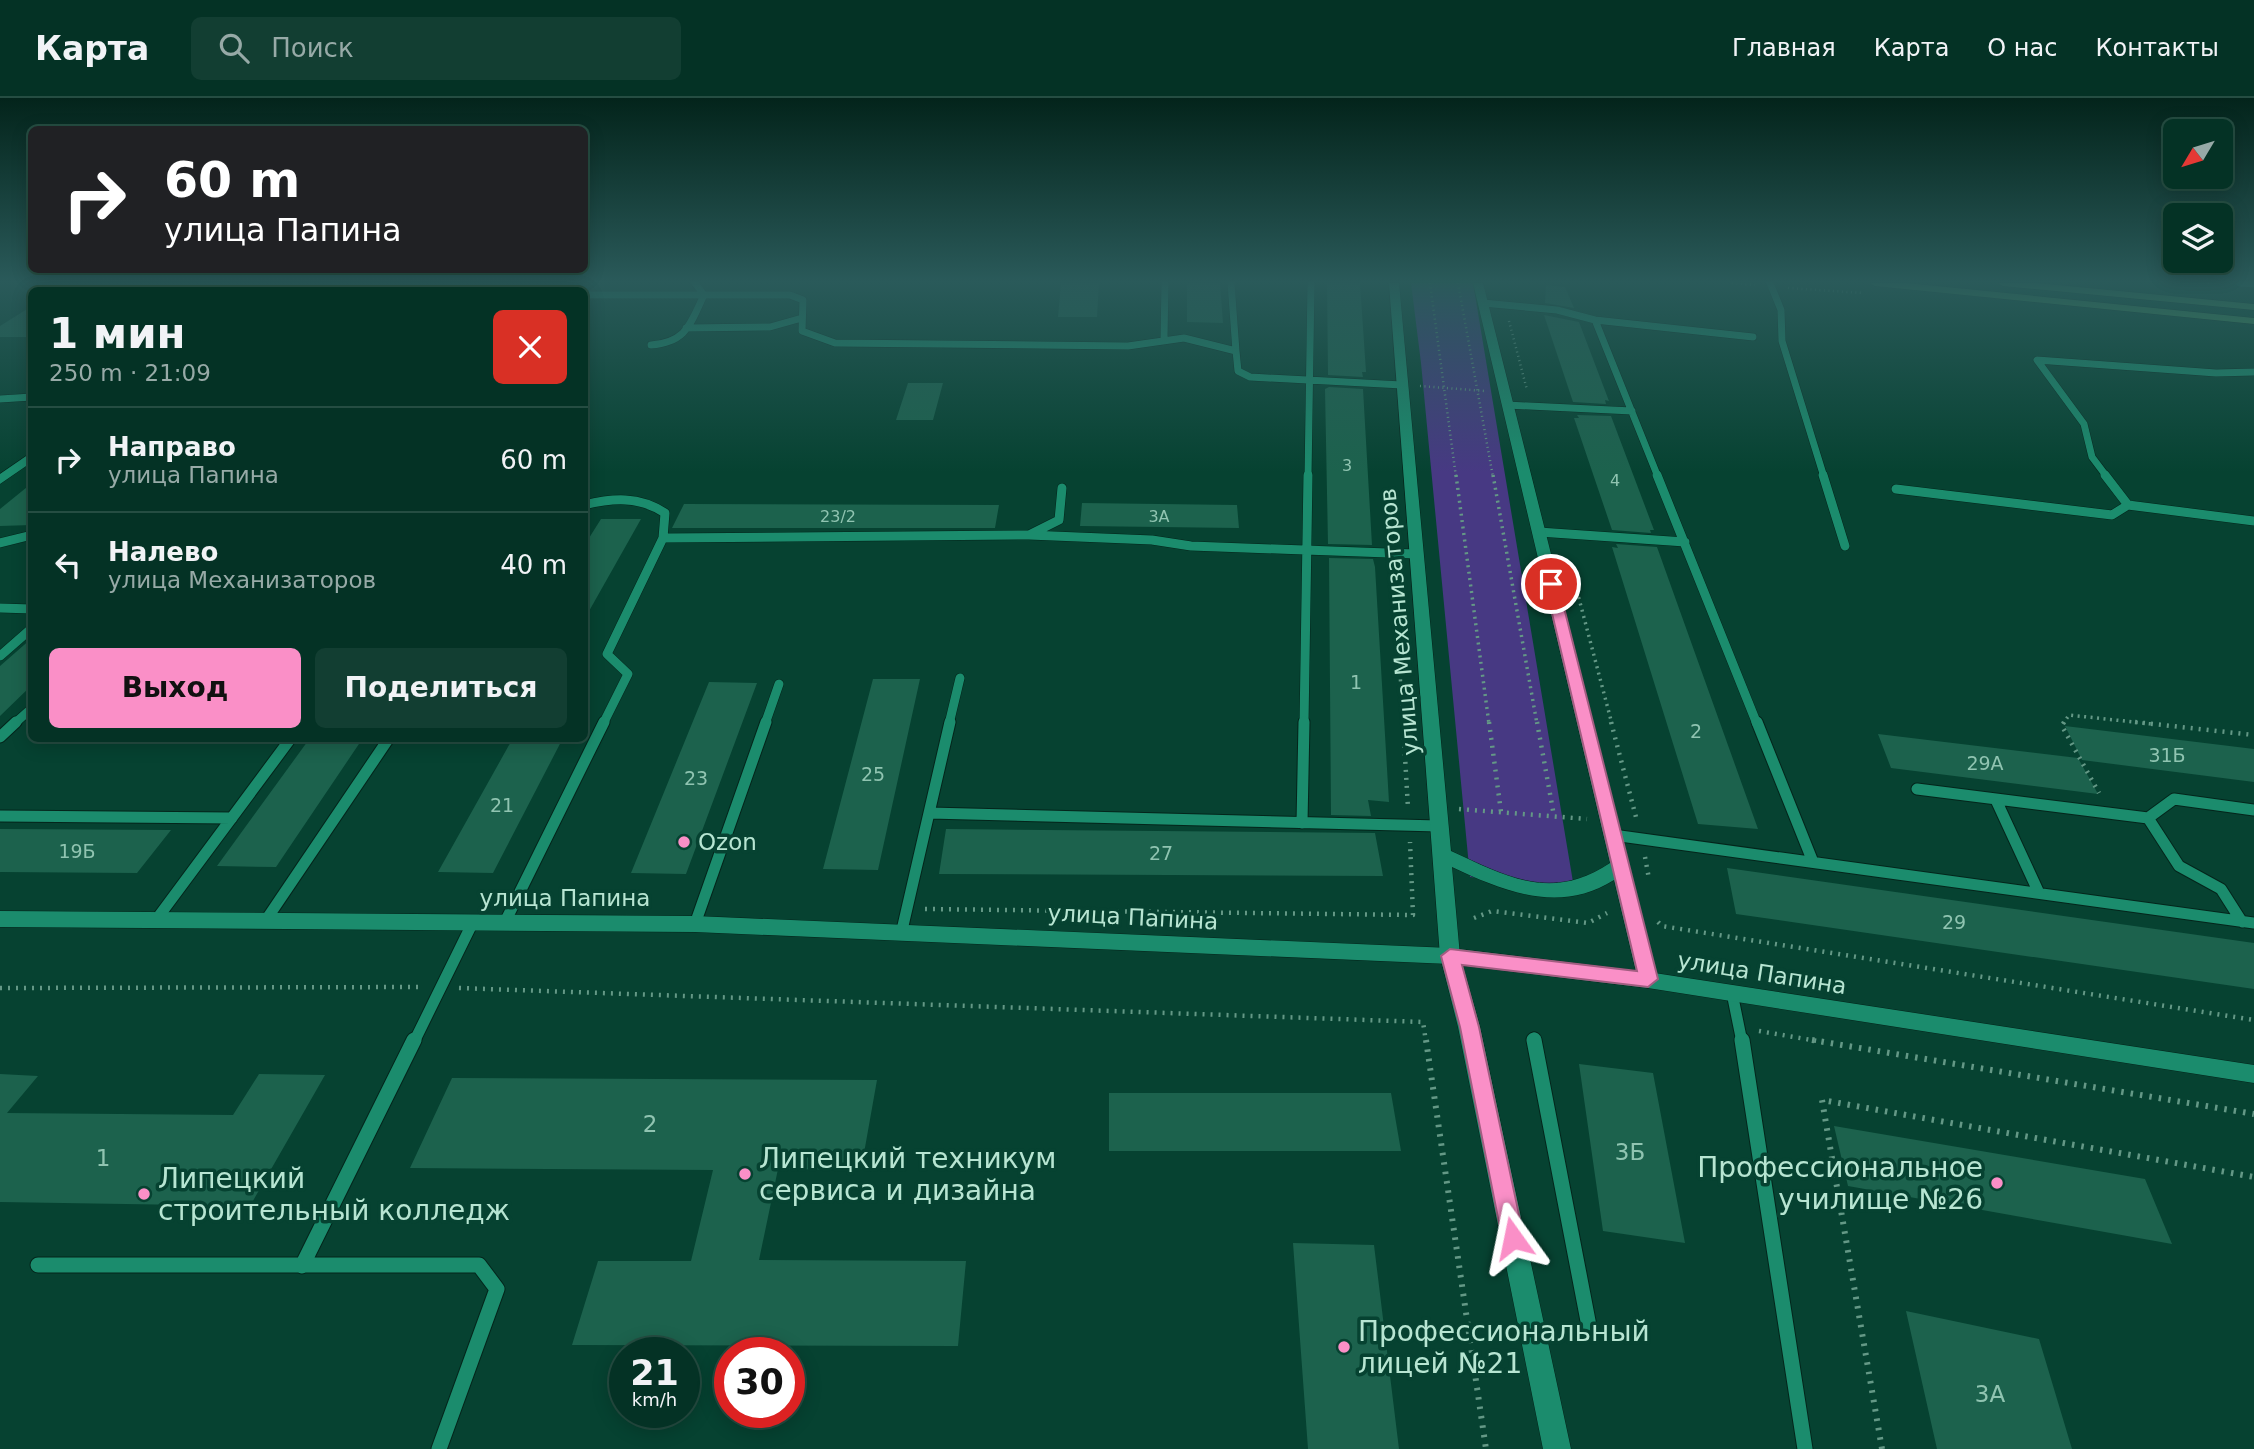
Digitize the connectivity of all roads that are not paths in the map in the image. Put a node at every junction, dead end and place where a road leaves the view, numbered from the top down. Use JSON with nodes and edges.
{"nodes":[{"id":1,"x":1220,"y":346,"type":"edge"},
{"id":2,"x":1236,"y":346,"type":"edge"},
{"id":3,"x":1310,"y":346,"type":"edge"},
{"id":4,"x":1399,"y":346,"type":"edge"},
{"id":5,"x":1493,"y":346,"type":"edge"},
{"id":6,"x":1606,"y":346,"type":"edge"},
{"id":7,"x":1784,"y":346,"type":"edge"},
{"id":8,"x":1236,"y":351,"type":"junction"},
{"id":9,"x":2254,"y":372,"type":"edge"},
{"id":10,"x":1309,"y":379,"type":"junction"},
{"id":11,"x":1402,"y":385,"type":"junction"},
{"id":12,"x":28,"y":397,"type":"edge"},
{"id":13,"x":0,"y":399,"type":"edge"},
{"id":14,"x":1506,"y":399,"type":"junction"},
{"id":15,"x":1632,"y":411,"type":"junction"},
{"id":16,"x":24,"y":467,"type":"edge"},
{"id":17,"x":0,"y":480,"type":"edge"},
{"id":18,"x":1062,"y":488,"type":"dead end"},
{"id":19,"x":1896,"y":489,"type":"dead end"},
{"id":20,"x":588,"y":504,"type":"edge"},
{"id":21,"x":2128,"y":505,"type":"junction"},
{"id":22,"x":2254,"y":520,"type":"edge"},
{"id":23,"x":1539,"y":532,"type":"junction"},
{"id":24,"x":1029,"y":535,"type":"junction"},
{"id":25,"x":28,"y":536,"type":"edge"},
{"id":26,"x":663,"y":538,"type":"junction"},
{"id":27,"x":1685,"y":542,"type":"junction"},
{"id":28,"x":0,"y":543,"type":"edge"},
{"id":29,"x":1845,"y":546,"type":"dead end"},
{"id":30,"x":1307,"y":548,"type":"junction"},
{"id":31,"x":1416,"y":554,"type":"junction"},
{"id":32,"x":0,"y":608,"type":"edge"},
{"id":33,"x":28,"y":609,"type":"edge"},
{"id":34,"x":28,"y":632,"type":"edge"},
{"id":35,"x":0,"y":656,"type":"edge"},
{"id":36,"x":960,"y":678,"type":"dead end"},
{"id":37,"x":779,"y":684,"type":"dead end"},
{"id":38,"x":28,"y":712,"type":"edge"},
{"id":39,"x":0,"y":737,"type":"edge"},
{"id":40,"x":288,"y":742,"type":"edge"},
{"id":41,"x":386,"y":742,"type":"edge"},
{"id":42,"x":1917,"y":789,"type":"dead end"},
{"id":43,"x":1996,"y":800,"type":"junction"},
{"id":44,"x":2254,"y":810,"type":"edge"},
{"id":45,"x":930,"y":813,"type":"junction"},
{"id":46,"x":0,"y":816,"type":"edge"},
{"id":47,"x":232,"y":818,"type":"junction"},
{"id":48,"x":2148,"y":818,"type":"junction"},
{"id":49,"x":1302,"y":822,"type":"junction"},
{"id":50,"x":1439,"y":826,"type":"junction"},
{"id":51,"x":1611,"y":828,"type":"junction"},
{"id":52,"x":1442,"y":855,"type":"junction"},
{"id":53,"x":1813,"y":862,"type":"junction"},
{"id":54,"x":1620,"y":866,"type":"junction"},
{"id":55,"x":2039,"y":893,"type":"junction"},
{"id":56,"x":0,"y":919,"type":"edge"},
{"id":57,"x":156,"y":920,"type":"junction"},
{"id":58,"x":266,"y":920,"type":"junction"},
{"id":59,"x":473,"y":922,"type":"junction"},
{"id":60,"x":505,"y":922,"type":"junction"},
{"id":61,"x":2248,"y":923,"type":"edge"},
{"id":62,"x":695,"y":924,"type":"junction"},
{"id":63,"x":902,"y":930,"type":"junction"},
{"id":64,"x":1450,"y":956,"type":"junction"},
{"id":65,"x":1648,"y":979,"type":"junction"},
{"id":66,"x":1732,"y":993,"type":"junction"},
{"id":67,"x":1534,"y":1038,"type":"dead end"},
{"id":68,"x":2254,"y":1074,"type":"edge"},
{"id":69,"x":38,"y":1265,"type":"dead end"},
{"id":70,"x":302,"y":1266,"type":"junction"},
{"id":71,"x":1589,"y":1326,"type":"dead end"},
{"id":72,"x":439,"y":1449,"type":"edge"},
{"id":73,"x":1557,"y":1449,"type":"edge"},
{"id":74,"x":1805,"y":1449,"type":"edge"}],
"edges":[{"from":1,"to":8,"type":"lane"},
{"from":2,"to":8,"type":"lane"},
{"from":3,"to":10,"type":"lane"},
{"from":4,"to":11,"type":"street","name":"улица Механизаторов"},
{"from":5,"to":14,"type":"street"},
{"from":6,"to":15,"type":"lane"},
{"from":7,"to":29,"type":"lane"},
{"from":8,"to":10,"type":"lane"},
{"from":9,"to":21,"type":"lane"},
{"from":10,"to":11,"type":"lane"},
{"from":10,"to":30,"type":"lane"},
{"from":11,"to":31,"type":"street","name":"улица Механизаторов"},
{"from":12,"to":13,"type":"lane"},
{"from":14,"to":15,"type":"lane"},
{"from":14,"to":23,"type":"street"},
{"from":15,"to":27,"type":"lane"},
{"from":16,"to":17,"type":"street"},
{"from":18,"to":24,"type":"lane"},
{"from":19,"to":21,"type":"lane"},
{"from":20,"to":26,"type":"lane"},
{"from":21,"to":22,"type":"lane"},
{"from":23,"to":27,"type":"lane"},
{"from":23,"to":51,"type":"street"},
{"from":24,"to":26,"type":"lane"},
{"from":24,"to":30,"type":"lane"},
{"from":25,"to":28,"type":"lane"},
{"from":26,"to":60,"type":"lane"},
{"from":27,"to":53,"type":"lane"},
{"from":30,"to":31,"type":"lane"},
{"from":30,"to":49,"type":"lane"},
{"from":31,"to":50,"type":"street","name":"улица Механизаторов"},
{"from":32,"to":33,"type":"lane"},
{"from":34,"to":35,"type":"lane"},
{"from":36,"to":45,"type":"lane"},
{"from":37,"to":62,"type":"lane"},
{"from":38,"to":39,"type":"lane"},
{"from":40,"to":47,"type":"lane"},
{"from":41,"to":58,"type":"lane"},
{"from":42,"to":43,"type":"lane"},
{"from":43,"to":48,"type":"lane"},
{"from":43,"to":55,"type":"lane"},
{"from":44,"to":48,"type":"lane"},
{"from":45,"to":49,"type":"lane"},
{"from":45,"to":63,"type":"lane"},
{"from":46,"to":47,"type":"lane"},
{"from":47,"to":57,"type":"lane"},
{"from":48,"to":61,"type":"lane"},
{"from":49,"to":50,"type":"lane"},
{"from":50,"to":52,"type":"street","name":"улица Механизаторов"},
{"from":51,"to":53,"type":"lane"},
{"from":51,"to":54,"type":"street"},
{"from":52,"to":54,"type":"street"},
{"from":52,"to":64,"type":"street","name":"улица Механизаторов"},
{"from":53,"to":55,"type":"lane"},
{"from":54,"to":65,"type":"street"},
{"from":55,"to":61,"type":"lane"},
{"from":56,"to":57,"type":"street","name":"улица Папина"},
{"from":57,"to":58,"type":"street","name":"улица Папина"},
{"from":58,"to":59,"type":"street","name":"улица Папина"},
{"from":59,"to":60,"type":"street","name":"улица Папина"},
{"from":59,"to":70,"type":"lane"},
{"from":60,"to":62,"type":"street","name":"улица Папина"},
{"from":62,"to":63,"type":"street","name":"улица Папина"},
{"from":63,"to":64,"type":"street","name":"улица Папина"},
{"from":64,"to":65,"type":"street","name":"улица Папина"},
{"from":64,"to":73,"type":"street","name":"улица Механизаторов"},
{"from":65,"to":66,"type":"street","name":"улица Папина"},
{"from":66,"to":68,"type":"street","name":"улица Папина"},
{"from":66,"to":74,"type":"lane"},
{"from":67,"to":71,"type":"lane"},
{"from":69,"to":70,"type":"lane"},
{"from":70,"to":72,"type":"lane"}]}
